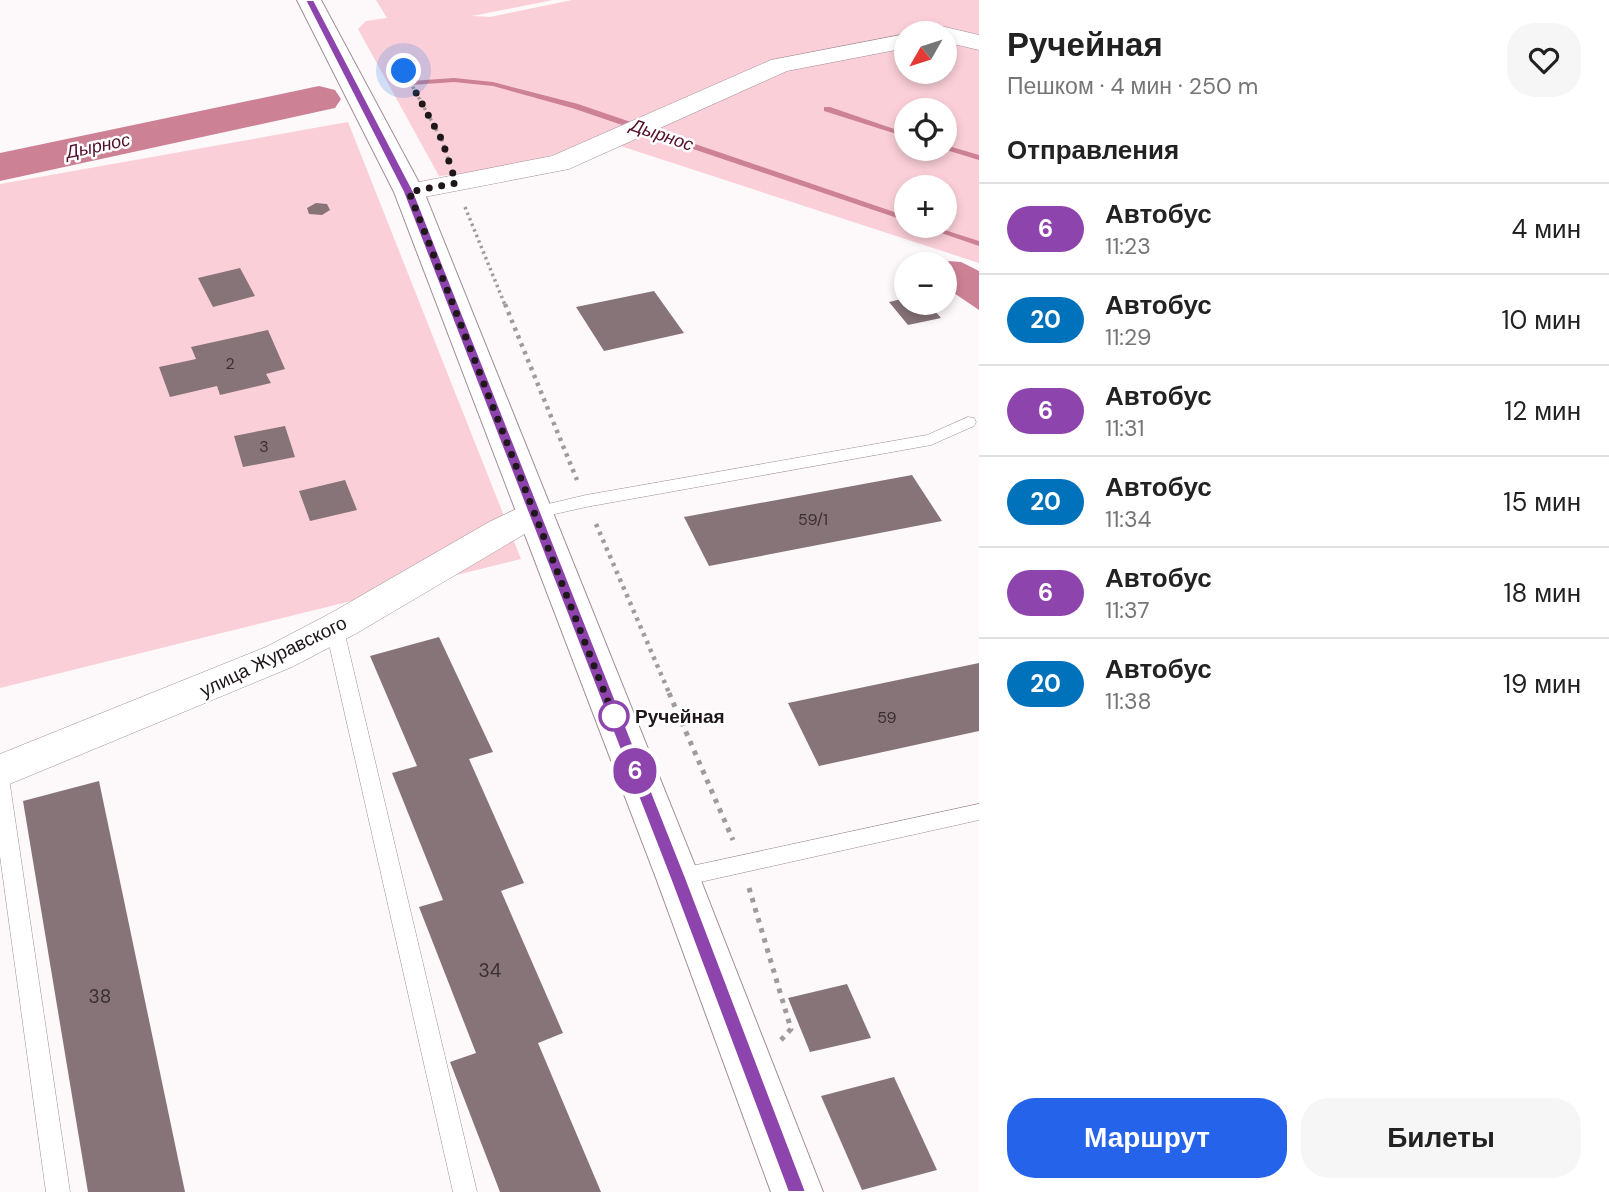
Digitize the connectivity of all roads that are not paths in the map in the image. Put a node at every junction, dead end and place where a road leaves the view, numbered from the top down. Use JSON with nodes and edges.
{"nodes":[{"id":1,"x":310,"y":0,"type":"edge"},
{"id":2,"x":979,"y":28,"type":"edge"},
{"id":3,"x":957,"y":31,"type":"edge"},
{"id":4,"x":957,"y":37,"type":"edge"},
{"id":5,"x":894,"y":43,"type":"edge"},
{"id":6,"x":979,"y":43,"type":"edge"},
{"id":7,"x":409,"y":192,"type":"junction"},
{"id":8,"x":968,"y":422,"type":"dead end"},
{"id":9,"x":533,"y":513,"type":"junction"},
{"id":10,"x":334,"y":626,"type":"junction"},
{"id":11,"x":5,"y":768,"type":"edge"},
{"id":12,"x":979,"y":813,"type":"edge"},
{"id":13,"x":678,"y":878,"type":"junction"},
{"id":14,"x":58,"y":1192,"type":"edge"},
{"id":15,"x":465,"y":1192,"type":"edge"},
{"id":16,"x":797,"y":1192,"type":"edge"}],
"edges":[{"from":1,"to":7,"type":"street"},
{"from":2,"to":3,"type":"street"},
{"from":4,"to":6,"type":"street"},
{"from":5,"to":7,"type":"street"},
{"from":7,"to":9,"type":"street"},
{"from":8,"to":9,"type":"lane"},
{"from":9,"to":10,"type":"street","name":"улица Журавского"},
{"from":9,"to":13,"type":"street"},
{"from":10,"to":11,"type":"street","name":"улица Журавского"},
{"from":10,"to":15,"type":"lane"},
{"from":11,"to":14,"type":"lane"},
{"from":12,"to":13,"type":"lane"},
{"from":13,"to":16,"type":"street"}]}
